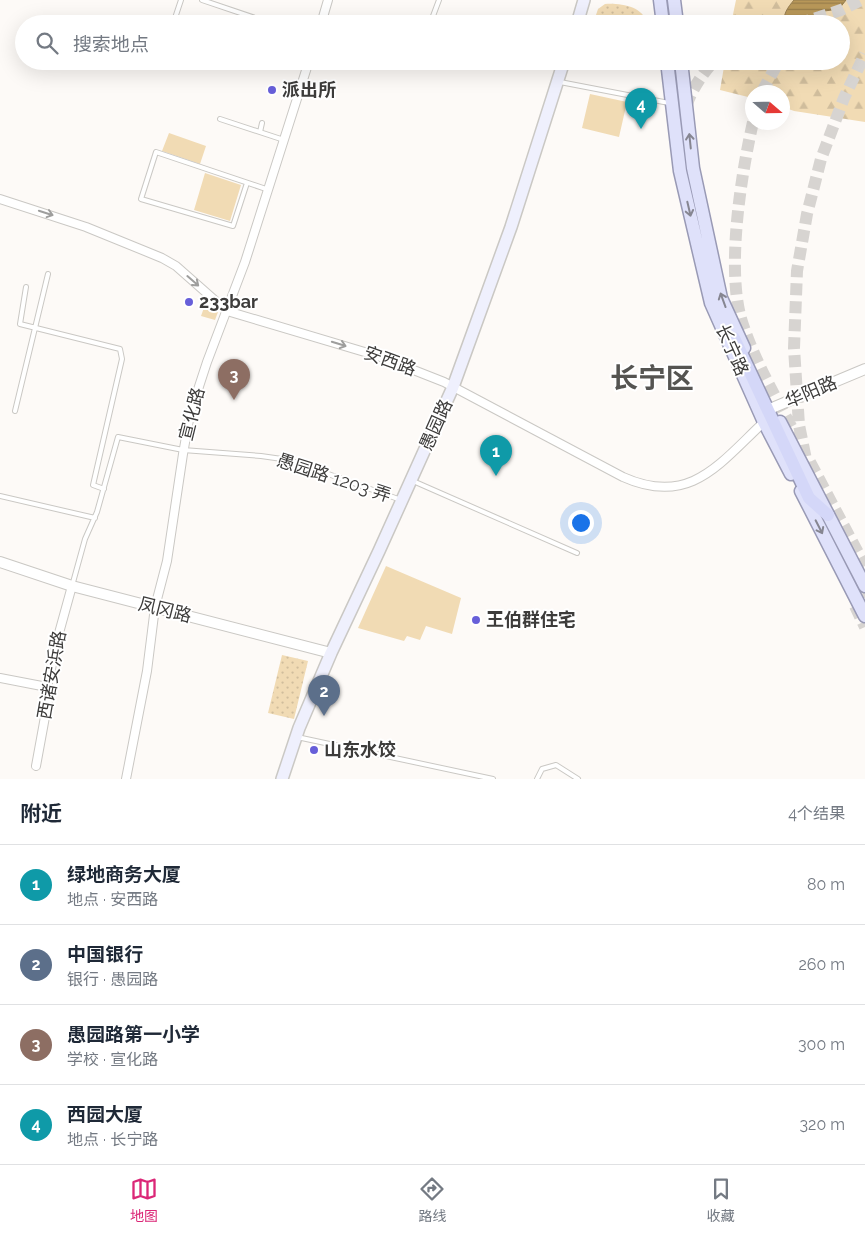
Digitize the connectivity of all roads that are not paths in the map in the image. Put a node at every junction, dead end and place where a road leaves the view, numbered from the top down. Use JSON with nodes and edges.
{"nodes":[{"id":1,"x":181,"y":0,"type":"edge"},
{"id":2,"x":202,"y":0,"type":"edge"},
{"id":3,"x":328,"y":0,"type":"edge"},
{"id":4,"x":439,"y":0,"type":"edge"},
{"id":5,"x":584,"y":0,"type":"edge"},
{"id":6,"x":660,"y":0,"type":"edge"},
{"id":7,"x":674,"y":0,"type":"edge"},
{"id":8,"x":176,"y":15,"type":"edge"},
{"id":9,"x":246,"y":15,"type":"edge"},
{"id":10,"x":324,"y":15,"type":"edge"},
{"id":11,"x":433,"y":15,"type":"edge"},
{"id":12,"x":579,"y":15,"type":"edge"},
{"id":13,"x":662,"y":15,"type":"edge"},
{"id":14,"x":676,"y":15,"type":"edge"},
{"id":15,"x":306,"y":70,"type":"edge"},
{"id":16,"x":561,"y":70,"type":"edge"},
{"id":17,"x":668,"y":70,"type":"edge"},
{"id":18,"x":682,"y":70,"type":"edge"},
{"id":19,"x":558,"y":81,"type":"junction"},
{"id":20,"x":672,"y":103,"type":"junction"},
{"id":21,"x":220,"y":119,"type":"dead end"},
{"id":22,"x":262,"y":123,"type":"dead end"},
{"id":23,"x":260,"y":132,"type":"junction"},
{"id":24,"x":284,"y":140,"type":"junction"},
{"id":25,"x":247,"y":182,"type":"junction"},
{"id":26,"x":268,"y":190,"type":"junction"},
{"id":27,"x":0,"y":199,"type":"edge"},
{"id":28,"x":48,"y":274,"type":"dead end"},
{"id":29,"x":26,"y":287,"type":"dead end"},
{"id":30,"x":227,"y":311,"type":"junction"},
{"id":31,"x":36,"y":328,"type":"junction"},
{"id":32,"x":734,"y":338,"type":"dead end"},
{"id":33,"x":865,"y":369,"type":"edge"},
{"id":34,"x":453,"y":387,"type":"junction"},
{"id":35,"x":15,"y":411,"type":"dead end"},
{"id":36,"x":769,"y":415,"type":"junction"},
{"id":37,"x":183,"y":450,"type":"junction"},
{"id":38,"x":411,"y":480,"type":"junction"},
{"id":39,"x":104,"y":489,"type":"junction"},
{"id":40,"x":0,"y":496,"type":"edge"},
{"id":41,"x":402,"y":500,"type":"junction"},
{"id":42,"x":828,"y":515,"type":"joint"},
{"id":43,"x":95,"y":518,"type":"junction"},
{"id":44,"x":577,"y":553,"type":"dead end"},
{"id":45,"x":0,"y":562,"type":"edge"},
{"id":46,"x":72,"y":586,"type":"junction"},
{"id":47,"x":865,"y":586,"type":"tunnel mouth"},
{"id":48,"x":155,"y":607,"type":"junction"},
{"id":49,"x":865,"y":616,"type":"tunnel mouth"},
{"id":50,"x":331,"y":653,"type":"junction"},
{"id":51,"x":0,"y":678,"type":"edge"},
{"id":52,"x":47,"y":687,"type":"junction"},
{"id":53,"x":296,"y":737,"type":"junction"},
{"id":54,"x":36,"y":766,"type":"dead end"},
{"id":55,"x":126,"y":779,"type":"edge"},
{"id":56,"x":282,"y":779,"type":"edge"},
{"id":57,"x":493,"y":779,"type":"edge"},
{"id":58,"x":537,"y":779,"type":"edge"},
{"id":59,"x":578,"y":779,"type":"edge"}],
"edges":[{"from":1,"to":8,"type":"lane"},
{"from":2,"to":9,"type":"lane"},
{"from":3,"to":10,"type":"street"},
{"from":4,"to":11,"type":"lane"},
{"from":5,"to":12,"type":"main road"},
{"from":6,"to":13,"type":"main road"},
{"from":7,"to":14,"type":"main road"},
{"from":15,"to":24,"type":"street","name":"宣化路"},
{"from":16,"to":19,"type":"main road","name":"愚园路"},
{"from":17,"to":20,"type":"main road","name":"长宁路"},
{"from":36,"to":18,"type":"main road","name":"长宁路","one_way":true},
{"from":19,"to":20,"type":"lane"},
{"from":19,"to":34,"type":"main road","name":"愚园路"},
{"from":20,"to":36,"type":"main road","name":"长宁路","one_way":true},
{"from":21,"to":23,"type":"lane"},
{"from":22,"to":23,"type":"lane"},
{"from":23,"to":24,"type":"lane"},
{"from":24,"to":26,"type":"street","name":"宣化路"},
{"from":25,"to":25,"type":"lane"},
{"from":25,"to":26,"type":"lane"},
{"from":26,"to":30,"type":"street","name":"宣化路"},
{"from":27,"to":30,"type":"street","name":"安西路","one_way":true},
{"from":28,"to":31,"type":"lane"},
{"from":29,"to":31,"type":"lane"},
{"from":30,"to":34,"type":"street","name":"安西路","one_way":true},
{"from":30,"to":37,"type":"street","name":"宣化路"},
{"from":31,"to":35,"type":"lane"},
{"from":31,"to":39,"type":"lane"},
{"from":32,"to":36,"type":"highway"},
{"from":33,"to":36,"type":"street","name":"华阳路"},
{"from":34,"to":36,"type":"street","name":"安西路"},
{"from":34,"to":38,"type":"main road","name":"愚园路"},
{"from":36,"to":42,"type":"highway"},
{"from":36,"to":49,"type":"main road","name":"长宁路","one_way":true},
{"from":37,"to":39,"type":"lane","name":"愚园路 1203 弄"},
{"from":37,"to":41,"type":"lane","name":"愚园路 1203 弄"},
{"from":37,"to":48,"type":"street","name":"宣化路"},
{"from":38,"to":41,"type":"main road","name":"愚园路"},
{"from":38,"to":44,"type":"lane"},
{"from":39,"to":43,"type":"lane"},
{"from":40,"to":43,"type":"lane"},
{"from":41,"to":50,"type":"main road","name":"愚园路"},
{"from":42,"to":47,"type":"main road"},
{"from":43,"to":46,"type":"lane"},
{"from":45,"to":46,"type":"street","name":"凤冈路"},
{"from":46,"to":48,"type":"street","name":"凤冈路"},
{"from":46,"to":52,"type":"street","name":"西诸安浜路"},
{"from":48,"to":50,"type":"street","name":"凤冈路"},
{"from":48,"to":55,"type":"street","name":"宣化路"},
{"from":50,"to":53,"type":"main road","name":"愚园路"},
{"from":51,"to":52,"type":"street"},
{"from":52,"to":54,"type":"street","name":"西诸安浜路"},
{"from":53,"to":56,"type":"main road","name":"愚园路"},
{"from":53,"to":57,"type":"lane"},
{"from":58,"to":59,"type":"lane"}]}
